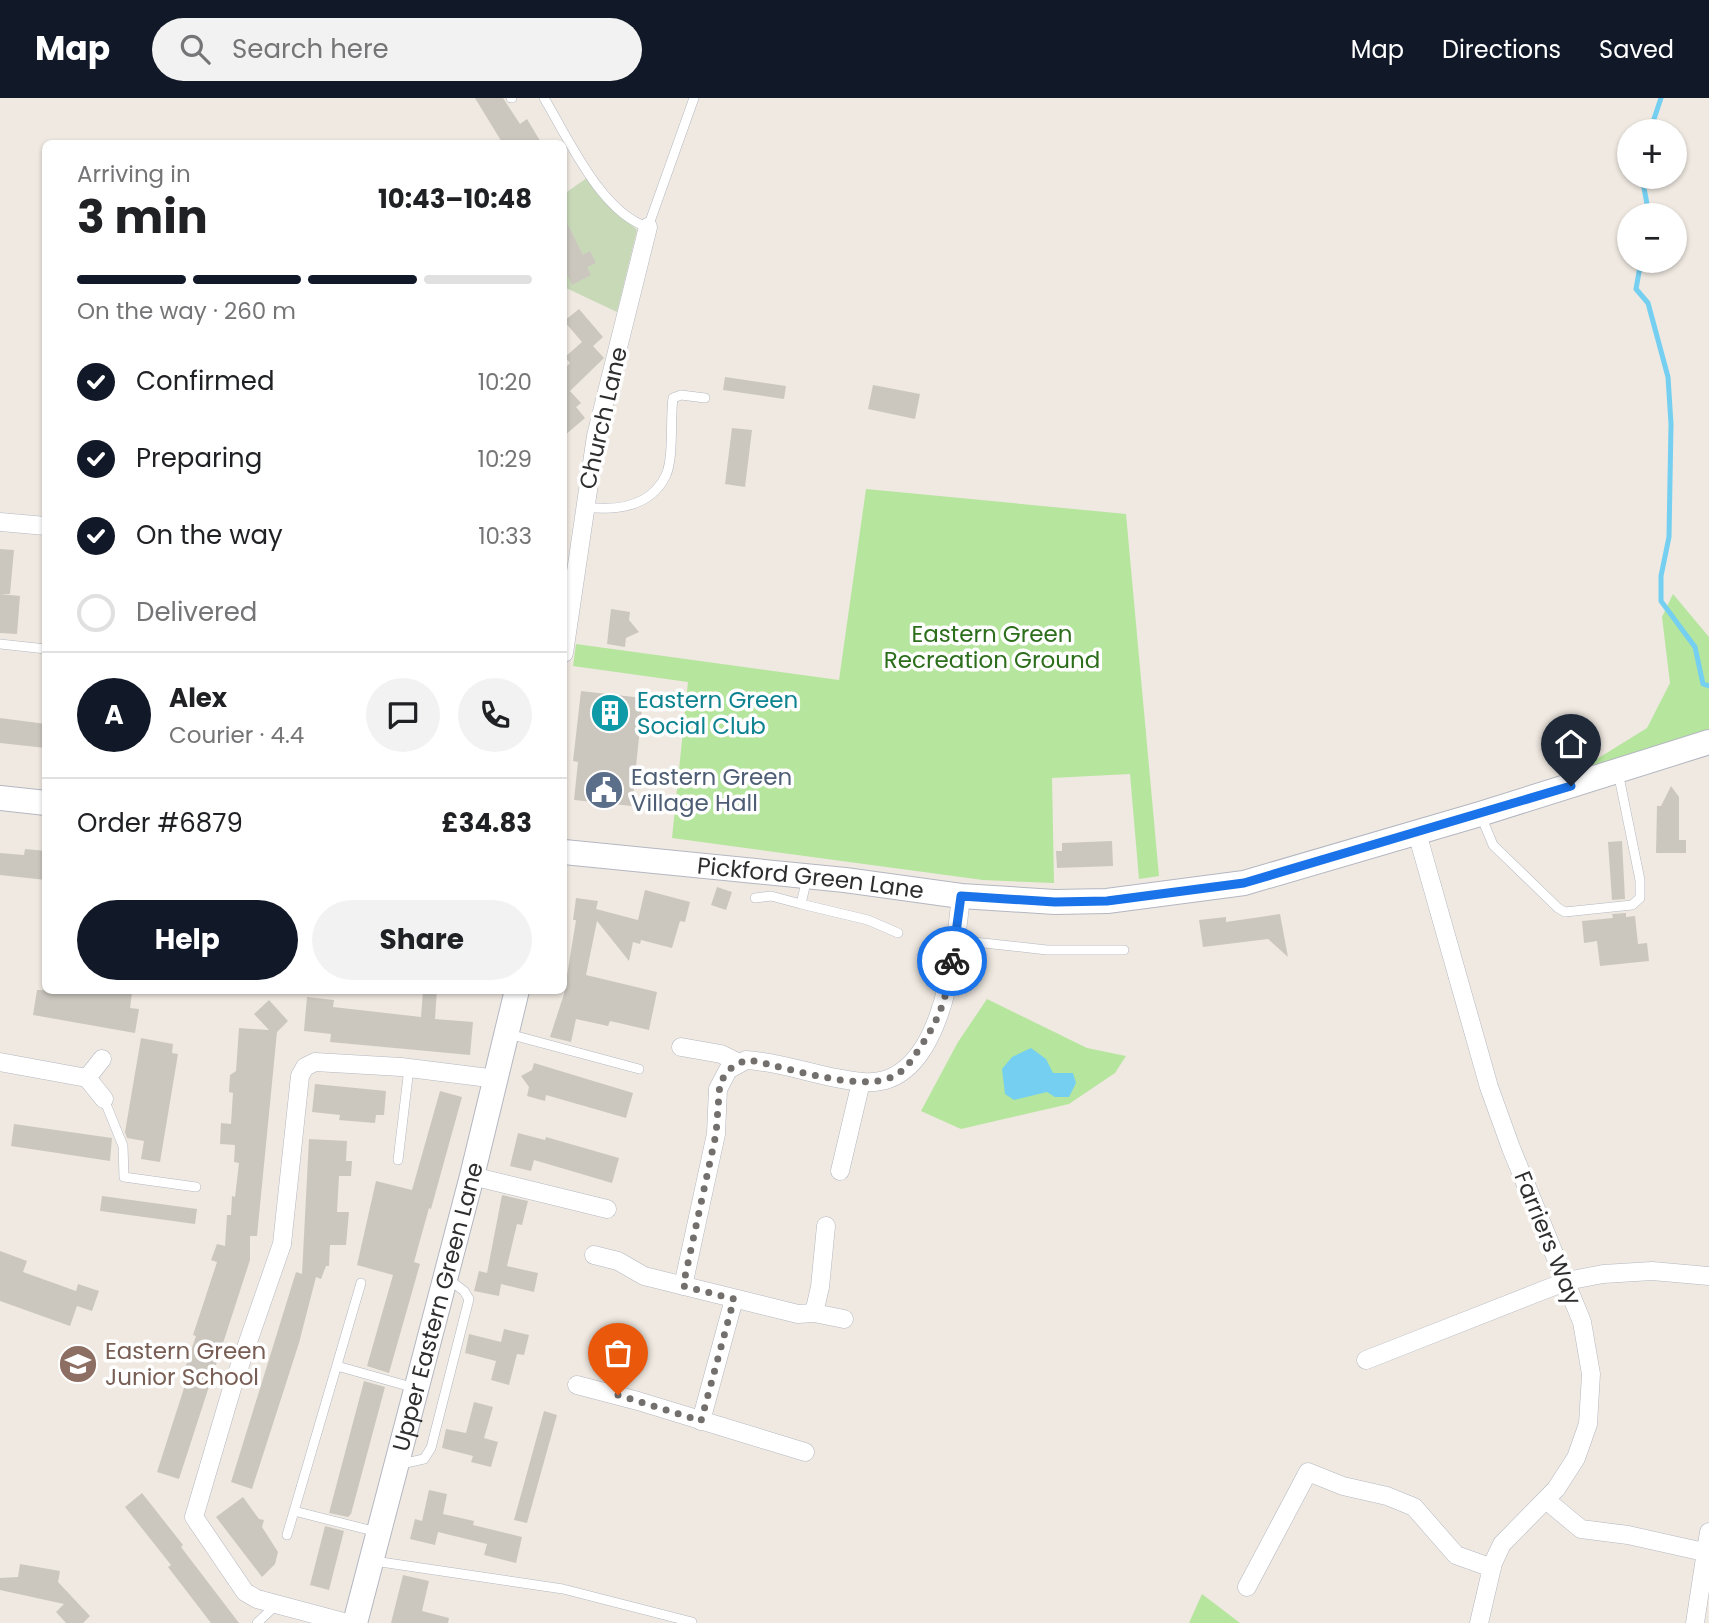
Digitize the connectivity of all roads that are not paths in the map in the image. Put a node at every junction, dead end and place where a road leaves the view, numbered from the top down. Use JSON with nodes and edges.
{"nodes":[{"id":1,"x":544,"y":98,"type":"edge"},
{"id":2,"x":694,"y":98,"type":"edge"},
{"id":3,"x":648,"y":227,"type":"junction"},
{"id":4,"x":705,"y":398,"type":"dead end"},
{"id":5,"x":583,"y":507,"type":"junction"},
{"id":6,"x":0,"y":522,"type":"edge"},
{"id":7,"x":42,"y":526,"type":"edge"},
{"id":8,"x":567,"y":630,"type":"edge"},
{"id":9,"x":0,"y":644,"type":"edge"},
{"id":10,"x":42,"y":649,"type":"edge"},
{"id":11,"x":1709,"y":742,"type":"edge"},
{"id":12,"x":1618,"y":771,"type":"junction"},
{"id":13,"x":0,"y":798,"type":"edge"},
{"id":14,"x":42,"y":803,"type":"edge"},
{"id":15,"x":1480,"y":814,"type":"junction"},
{"id":16,"x":1417,"y":833,"type":"junction"},
{"id":17,"x":567,"y":852,"type":"edge"},
{"id":18,"x":808,"y":876,"type":"junction"},
{"id":19,"x":961,"y":896,"type":"junction"},
{"id":20,"x":755,"y":898,"type":"dead end"},
{"id":21,"x":801,"y":904,"type":"junction"},
{"id":22,"x":898,"y":933,"type":"dead end"},
{"id":23,"x":956,"y":940,"type":"junction"},
{"id":24,"x":1124,"y":950,"type":"dead end"},
{"id":25,"x":516,"y":994,"type":"edge"},
{"id":26,"x":507,"y":1033,"type":"junction"},
{"id":27,"x":681,"y":1046,"type":"dead end"},
{"id":28,"x":102,"y":1059,"type":"dead end"},
{"id":29,"x":0,"y":1062,"type":"edge"},
{"id":30,"x":738,"y":1063,"type":"junction"},
{"id":31,"x":409,"y":1068,"type":"junction"},
{"id":32,"x":639,"y":1069,"type":"dead end"},
{"id":33,"x":87,"y":1078,"type":"junction"},
{"id":34,"x":497,"y":1079,"type":"junction"},
{"id":35,"x":861,"y":1083,"type":"junction"},
{"id":36,"x":104,"y":1099,"type":"joint"},
{"id":37,"x":398,"y":1160,"type":"dead end"},
{"id":38,"x":840,"y":1171,"type":"dead end"},
{"id":39,"x":472,"y":1176,"type":"junction"},
{"id":40,"x":196,"y":1187,"type":"dead end"},
{"id":41,"x":607,"y":1209,"type":"dead end"},
{"id":42,"x":826,"y":1226,"type":"dead end"},
{"id":43,"x":594,"y":1255,"type":"dead end"},
{"id":44,"x":1709,"y":1276,"type":"edge"},
{"id":45,"x":446,"y":1277,"type":"junction"},
{"id":46,"x":1567,"y":1281,"type":"junction"},
{"id":47,"x":361,"y":1283,"type":"dead end"},
{"id":48,"x":683,"y":1286,"type":"junction"},
{"id":49,"x":734,"y":1299,"type":"junction"},
{"id":50,"x":814,"y":1313,"type":"junction"},
{"id":51,"x":844,"y":1319,"type":"dead end"},
{"id":52,"x":1366,"y":1360,"type":"dead end"},
{"id":53,"x":337,"y":1366,"type":"junction"},
{"id":54,"x":577,"y":1385,"type":"dead end"},
{"id":55,"x":417,"y":1389,"type":"junction"},
{"id":56,"x":701,"y":1421,"type":"junction"},
{"id":57,"x":805,"y":1452,"type":"dead end"},
{"id":58,"x":397,"y":1465,"type":"junction"},
{"id":59,"x":1546,"y":1500,"type":"junction"},
{"id":60,"x":294,"y":1511,"type":"junction"},
{"id":61,"x":379,"y":1532,"type":"junction"},
{"id":62,"x":1709,"y":1532,"type":"edge"},
{"id":63,"x":287,"y":1535,"type":"dead end"},
{"id":64,"x":1704,"y":1552,"type":"junction"},
{"id":65,"x":371,"y":1560,"type":"junction"},
{"id":66,"x":1492,"y":1568,"type":"junction"},
{"id":67,"x":1247,"y":1587,"type":"dead end"},
{"id":68,"x":277,"y":1604,"type":"junction"},
{"id":69,"x":692,"y":1622,"type":"edge"},
{"id":70,"x":257,"y":1623,"type":"edge"},
{"id":71,"x":347,"y":1623,"type":"edge"},
{"id":72,"x":355,"y":1623,"type":"edge"},
{"id":73,"x":1479,"y":1623,"type":"edge"},
{"id":74,"x":1695,"y":1623,"type":"edge"}],
"edges":[{"from":1,"to":3,"type":"lane"},
{"from":2,"to":3,"type":"lane"},
{"from":3,"to":5,"type":"street","name":"Church Lane"},
{"from":4,"to":5,"type":"lane"},
{"from":5,"to":8,"type":"street","name":"Church Lane"},
{"from":6,"to":7,"type":"street"},
{"from":9,"to":10,"type":"lane"},
{"from":11,"to":12,"type":"street","name":"Pickford Green Lane"},
{"from":12,"to":15,"type":"street","name":"Pickford Green Lane"},
{"from":12,"to":15,"type":"lane"},
{"from":13,"to":14,"type":"street"},
{"from":15,"to":16,"type":"street","name":"Pickford Green Lane"},
{"from":16,"to":19,"type":"street","name":"Pickford Green Lane"},
{"from":16,"to":46,"type":"street","name":"Farriers Way"},
{"from":17,"to":18,"type":"street","name":"Pickford Green Lane"},
{"from":18,"to":19,"type":"street","name":"Pickford Green Lane"},
{"from":18,"to":21,"type":"lane"},
{"from":19,"to":23,"type":"street"},
{"from":20,"to":21,"type":"lane"},
{"from":21,"to":22,"type":"lane"},
{"from":23,"to":24,"type":"lane"},
{"from":23,"to":35,"type":"street"},
{"from":25,"to":26,"type":"street","name":"Upper Eastern Green Lane"},
{"from":26,"to":32,"type":"lane"},
{"from":26,"to":34,"type":"street","name":"Upper Eastern Green Lane"},
{"from":27,"to":30,"type":"street"},
{"from":28,"to":33,"type":"street"},
{"from":29,"to":33,"type":"street"},
{"from":30,"to":35,"type":"street"},
{"from":30,"to":48,"type":"street"},
{"from":31,"to":34,"type":"street"},
{"from":31,"to":37,"type":"lane"},
{"from":31,"to":68,"type":"street"},
{"from":33,"to":36,"type":"street"},
{"from":34,"to":39,"type":"street","name":"Upper Eastern Green Lane"},
{"from":35,"to":38,"type":"street"},
{"from":36,"to":40,"type":"lane"},
{"from":39,"to":41,"type":"street"},
{"from":39,"to":45,"type":"street","name":"Upper Eastern Green Lane"},
{"from":42,"to":50,"type":"street"},
{"from":43,"to":48,"type":"street"},
{"from":44,"to":46,"type":"street"},
{"from":45,"to":55,"type":"street","name":"Upper Eastern Green Lane"},
{"from":45,"to":58,"type":"lane"},
{"from":46,"to":52,"type":"street"},
{"from":46,"to":59,"type":"street","name":"Farriers Way"},
{"from":47,"to":53,"type":"lane"},
{"from":48,"to":49,"type":"street"},
{"from":49,"to":50,"type":"street"},
{"from":49,"to":56,"type":"street"},
{"from":50,"to":51,"type":"street"},
{"from":53,"to":55,"type":"lane"},
{"from":53,"to":60,"type":"lane"},
{"from":54,"to":56,"type":"street"},
{"from":55,"to":58,"type":"street","name":"Upper Eastern Green Lane"},
{"from":56,"to":57,"type":"street"},
{"from":58,"to":61,"type":"street","name":"Upper Eastern Green Lane"},
{"from":59,"to":64,"type":"street"},
{"from":59,"to":66,"type":"street","name":"Farriers Way"},
{"from":60,"to":61,"type":"lane"},
{"from":60,"to":63,"type":"lane"},
{"from":61,"to":65,"type":"street","name":"Upper Eastern Green Lane"},
{"from":62,"to":64,"type":"street"},
{"from":64,"to":74,"type":"street"},
{"from":65,"to":69,"type":"lane"},
{"from":65,"to":72,"type":"street","name":"Upper Eastern Green Lane"},
{"from":66,"to":67,"type":"street"},
{"from":66,"to":73,"type":"street","name":"Farriers Way"},
{"from":68,"to":70,"type":"lane"},
{"from":68,"to":71,"type":"street"}]}
